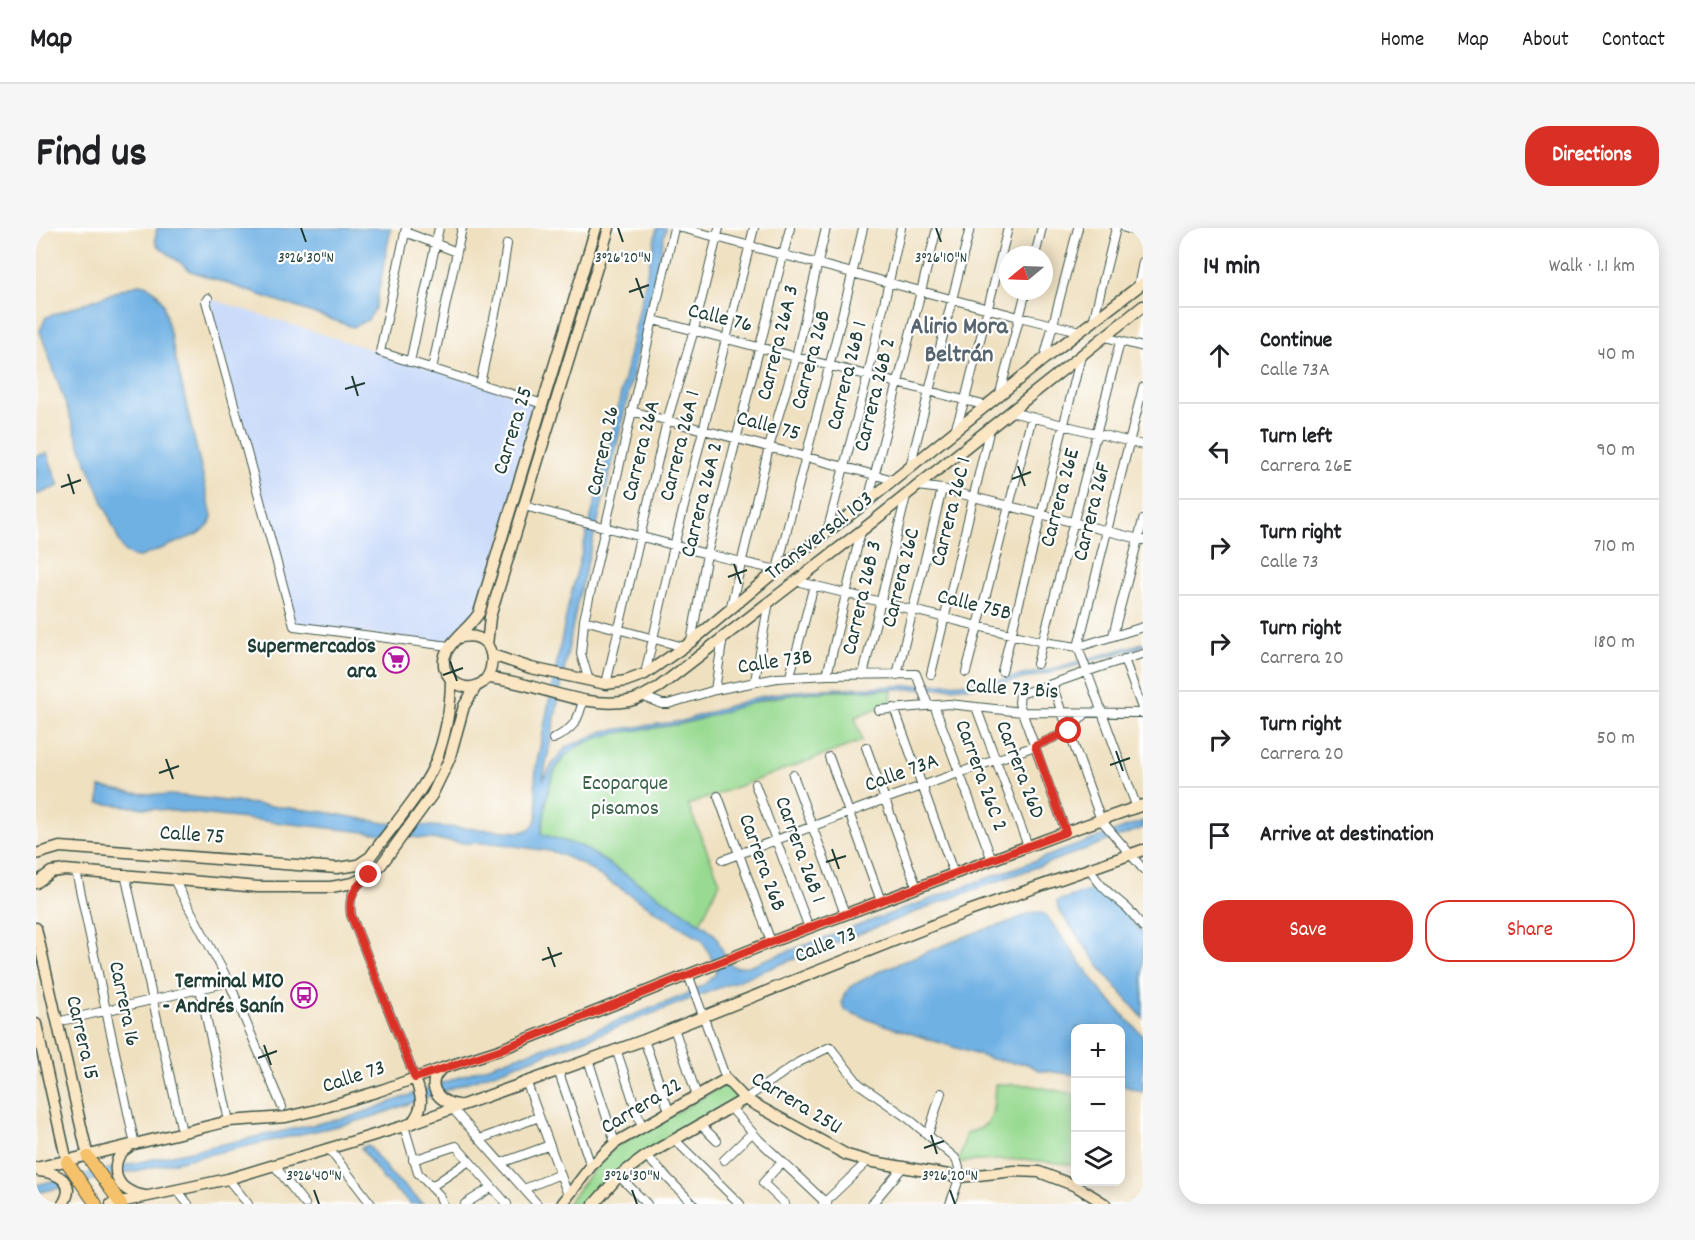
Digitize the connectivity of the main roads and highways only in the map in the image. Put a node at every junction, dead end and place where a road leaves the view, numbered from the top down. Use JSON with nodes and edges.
{"nodes":[{"id":1,"x":596,"y":228,"type":"edge"},
{"id":2,"x":609,"y":228,"type":"edge"},
{"id":3,"x":1140,"y":285,"type":"edge"},
{"id":4,"x":1143,"y":306,"type":"edge"},
{"id":5,"x":1093,"y":322,"type":"junction"},
{"id":6,"x":1080,"y":331,"type":"junction"},
{"id":7,"x":1105,"y":337,"type":"junction"},
{"id":8,"x":1091,"y":348,"type":"junction"},
{"id":9,"x":701,"y":632,"type":"junction"},
{"id":10,"x":458,"y":638,"type":"junction"},
{"id":11,"x":486,"y":645,"type":"junction"},
{"id":12,"x":711,"y":645,"type":"junction"},
{"id":13,"x":492,"y":655,"type":"junction"},
{"id":14,"x":487,"y":678,"type":"junction"},
{"id":15,"x":451,"y":679,"type":"junction"},
{"id":16,"x":477,"y":685,"type":"junction"},
{"id":17,"x":1140,"y":807,"type":"edge"},
{"id":18,"x":1143,"y":850,"type":"edge"},
{"id":19,"x":36,"y":854,"type":"edge"},
{"id":20,"x":37,"y":883,"type":"edge"},
{"id":21,"x":36,"y":928,"type":"edge"},
{"id":22,"x":36,"y":1024,"type":"edge"},
{"id":23,"x":39,"y":1050,"type":"edge"},
{"id":24,"x":440,"y":1072,"type":"junction"},
{"id":25,"x":726,"y":1079,"type":"joint"},
{"id":26,"x":417,"y":1083,"type":"junction"},
{"id":27,"x":745,"y":1099,"type":"junction"},
{"id":28,"x":453,"y":1106,"type":"junction"},
{"id":29,"x":411,"y":1121,"type":"junction"},
{"id":30,"x":84,"y":1138,"type":"junction"},
{"id":31,"x":62,"y":1140,"type":"junction"},
{"id":32,"x":130,"y":1147,"type":"junction"},
{"id":33,"x":110,"y":1151,"type":"junction"},
{"id":34,"x":89,"y":1159,"type":"junction"},
{"id":35,"x":68,"y":1164,"type":"junction"},
{"id":36,"x":39,"y":1169,"type":"edge"},
{"id":37,"x":147,"y":1196,"type":"junction"},
{"id":38,"x":565,"y":1199,"type":"edge"},
{"id":39,"x":117,"y":1202,"type":"edge"},
{"id":40,"x":598,"y":1202,"type":"edge"},
{"id":41,"x":95,"y":1203,"type":"edge"},
{"id":42,"x":63,"y":1204,"type":"edge"},
{"id":43,"x":1105,"y":1204,"type":"edge"}],
"edges":[{"from":1,"to":10,"type":"main road","name":"Carrera 25"},
{"from":2,"to":11,"type":"main road","name":"Carrera 25"},
{"from":3,"to":5,"type":"main road","name":"Transversal 103"},
{"from":4,"to":7,"type":"main road","name":"Transversal 103"},
{"from":5,"to":6,"type":"main road","name":"Transversal 103"},
{"from":5,"to":7,"type":"main road"},
{"from":6,"to":8,"type":"main road"},
{"from":6,"to":9,"type":"main road","name":"Transversal 103"},
{"from":7,"to":8,"type":"main road","name":"Transversal 103"},
{"from":8,"to":12,"type":"main road","name":"Transversal 103"},
{"from":9,"to":12,"type":"main road"},
{"from":9,"to":13,"type":"main road","name":"Transversal 103"},
{"from":10,"to":11,"type":"main road"},
{"from":10,"to":15,"type":"main road","name":"Carrera 25"},
{"from":11,"to":13,"type":"main road"},
{"from":12,"to":14,"type":"main road","name":"Transversal 103"},
{"from":13,"to":14,"type":"main road"},
{"from":14,"to":16,"type":"main road"},
{"from":15,"to":16,"type":"main road"},
{"from":15,"to":19,"type":"main road","name":"Calle 75"},
{"from":16,"to":20,"type":"main road","name":"Calle 75"},
{"from":17,"to":24,"type":"main road","name":"Calle 73"},
{"from":18,"to":28,"type":"main road","name":"Calle 73"},
{"from":21,"to":30,"type":"main road","name":"Carrera 15"},
{"from":22,"to":23,"type":"main road","name":"Carrera 15"},
{"from":23,"to":31,"type":"main road","name":"Carrera 15"},
{"from":24,"to":26,"type":"main road","name":"Calle 73"},
{"from":24,"to":28,"type":"main road"},
{"from":25,"to":27,"type":"main road","name":"Carrera 25U"},
{"from":25,"to":38,"type":"main road","name":"Carrera 22"},
{"from":26,"to":29,"type":"main road"},
{"from":26,"to":32,"type":"main road","name":"Calle 73"},
{"from":27,"to":40,"type":"main road","name":"Carrera 22"},
{"from":27,"to":43,"type":"main road","name":"Carrera 25U"},
{"from":28,"to":29,"type":"main road","name":"Calle 73"},
{"from":29,"to":37,"type":"main road","name":"Calle 73"},
{"from":30,"to":33,"type":"main road"},
{"from":30,"to":34,"type":"main road","name":"Carrera 15"},
{"from":31,"to":35,"type":"main road","name":"Carrera 15"},
{"from":31,"to":36,"type":"main road"},
{"from":32,"to":33,"type":"main road","name":"Calle 73"},
{"from":32,"to":37,"type":"main road"},
{"from":33,"to":34,"type":"main road","name":"Calle 73"},
{"from":34,"to":35,"type":"main road","name":"Calle 73"},
{"from":34,"to":39,"type":"main road"},
{"from":35,"to":36,"type":"main road","name":"Calle 73"},
{"from":35,"to":41,"type":"main road"},
{"from":36,"to":42,"type":"main road"},
{"from":37,"to":39,"type":"main road","name":"Calle 73"}]}
